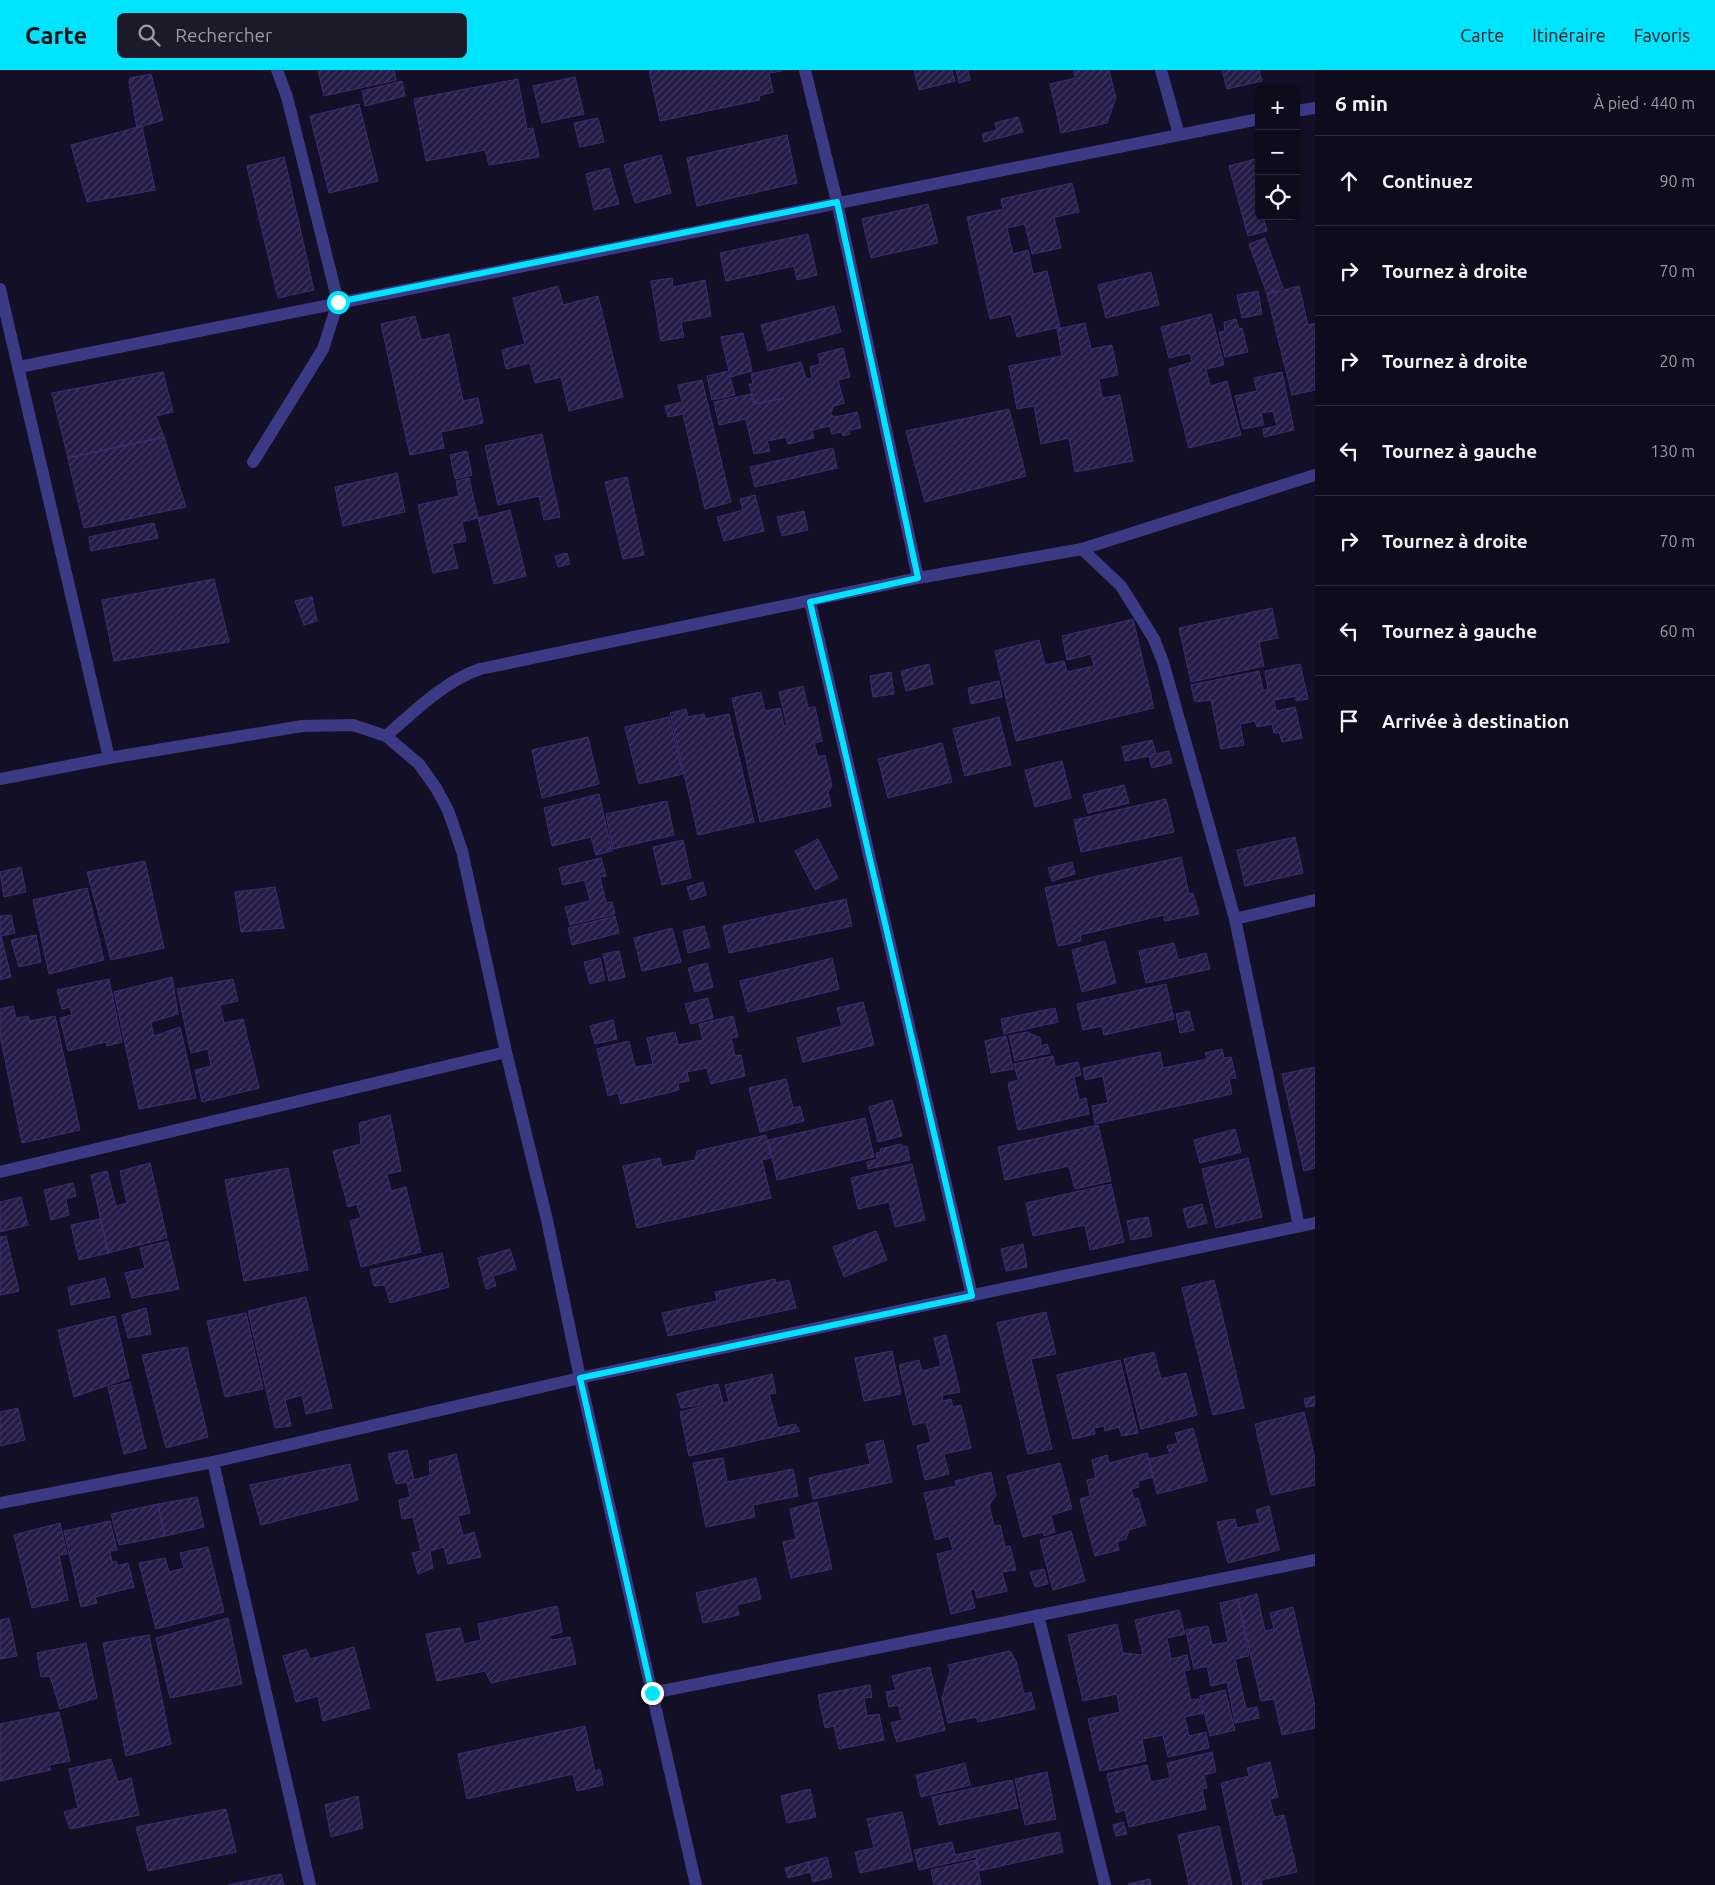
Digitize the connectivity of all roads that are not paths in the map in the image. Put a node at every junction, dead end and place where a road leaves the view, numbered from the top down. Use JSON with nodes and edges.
{"nodes":[{"id":1,"x":277,"y":70,"type":"edge"},
{"id":2,"x":805,"y":70,"type":"edge"},
{"id":3,"x":1161,"y":70,"type":"edge"},
{"id":4,"x":1315,"y":108,"type":"edge"},
{"id":5,"x":1300,"y":110,"type":"edge"},
{"id":6,"x":1255,"y":120,"type":"edge"},
{"id":7,"x":1179,"y":135,"type":"junction"},
{"id":8,"x":837,"y":202,"type":"junction"},
{"id":9,"x":0,"y":289,"type":"edge"},
{"id":10,"x":338,"y":302,"type":"junction"},
{"id":11,"x":19,"y":367,"type":"junction"},
{"id":12,"x":252,"y":462,"type":"dead end"},
{"id":13,"x":1315,"y":475,"type":"edge"},
{"id":14,"x":1082,"y":549,"type":"junction"},
{"id":15,"x":918,"y":578,"type":"junction"},
{"id":16,"x":810,"y":602,"type":"junction"},
{"id":17,"x":386,"y":736,"type":"junction"},
{"id":18,"x":109,"y":758,"type":"junction"},
{"id":19,"x":0,"y":779,"type":"edge"},
{"id":20,"x":1315,"y":900,"type":"edge"},
{"id":21,"x":1235,"y":919,"type":"junction"},
{"id":22,"x":506,"y":1052,"type":"junction"},
{"id":23,"x":0,"y":1172,"type":"edge"},
{"id":24,"x":1315,"y":1223,"type":"edge"},
{"id":25,"x":1299,"y":1226,"type":"junction"},
{"id":26,"x":972,"y":1296,"type":"junction"},
{"id":27,"x":580,"y":1378,"type":"junction"},
{"id":28,"x":213,"y":1462,"type":"junction"},
{"id":29,"x":0,"y":1503,"type":"edge"},
{"id":30,"x":1315,"y":1560,"type":"edge"},
{"id":31,"x":1038,"y":1615,"type":"junction"},
{"id":32,"x":652,"y":1693,"type":"junction"},
{"id":33,"x":310,"y":1885,"type":"edge"},
{"id":34,"x":696,"y":1885,"type":"edge"},
{"id":35,"x":1105,"y":1885,"type":"edge"}],
"edges":[{"from":1,"to":10,"type":"street"},
{"from":2,"to":8,"type":"street"},
{"from":3,"to":7,"type":"street"},
{"from":4,"to":5,"type":"street"},
{"from":6,"to":7,"type":"street"},
{"from":7,"to":8,"type":"street"},
{"from":8,"to":10,"type":"street"},
{"from":8,"to":15,"type":"street"},
{"from":9,"to":11,"type":"street"},
{"from":10,"to":11,"type":"street"},
{"from":10,"to":12,"type":"street"},
{"from":11,"to":18,"type":"street"},
{"from":13,"to":14,"type":"street"},
{"from":14,"to":15,"type":"street"},
{"from":14,"to":21,"type":"street"},
{"from":15,"to":16,"type":"street"},
{"from":16,"to":17,"type":"street"},
{"from":16,"to":26,"type":"street"},
{"from":17,"to":18,"type":"street"},
{"from":17,"to":22,"type":"street"},
{"from":18,"to":19,"type":"street"},
{"from":20,"to":21,"type":"street"},
{"from":21,"to":25,"type":"street"},
{"from":22,"to":23,"type":"street"},
{"from":22,"to":27,"type":"street"},
{"from":24,"to":25,"type":"street"},
{"from":25,"to":26,"type":"street"},
{"from":26,"to":27,"type":"street"},
{"from":27,"to":28,"type":"street"},
{"from":27,"to":32,"type":"street"},
{"from":28,"to":29,"type":"street"},
{"from":28,"to":33,"type":"street"},
{"from":30,"to":31,"type":"street"},
{"from":31,"to":32,"type":"street"},
{"from":31,"to":35,"type":"street"},
{"from":32,"to":34,"type":"street"}]}
